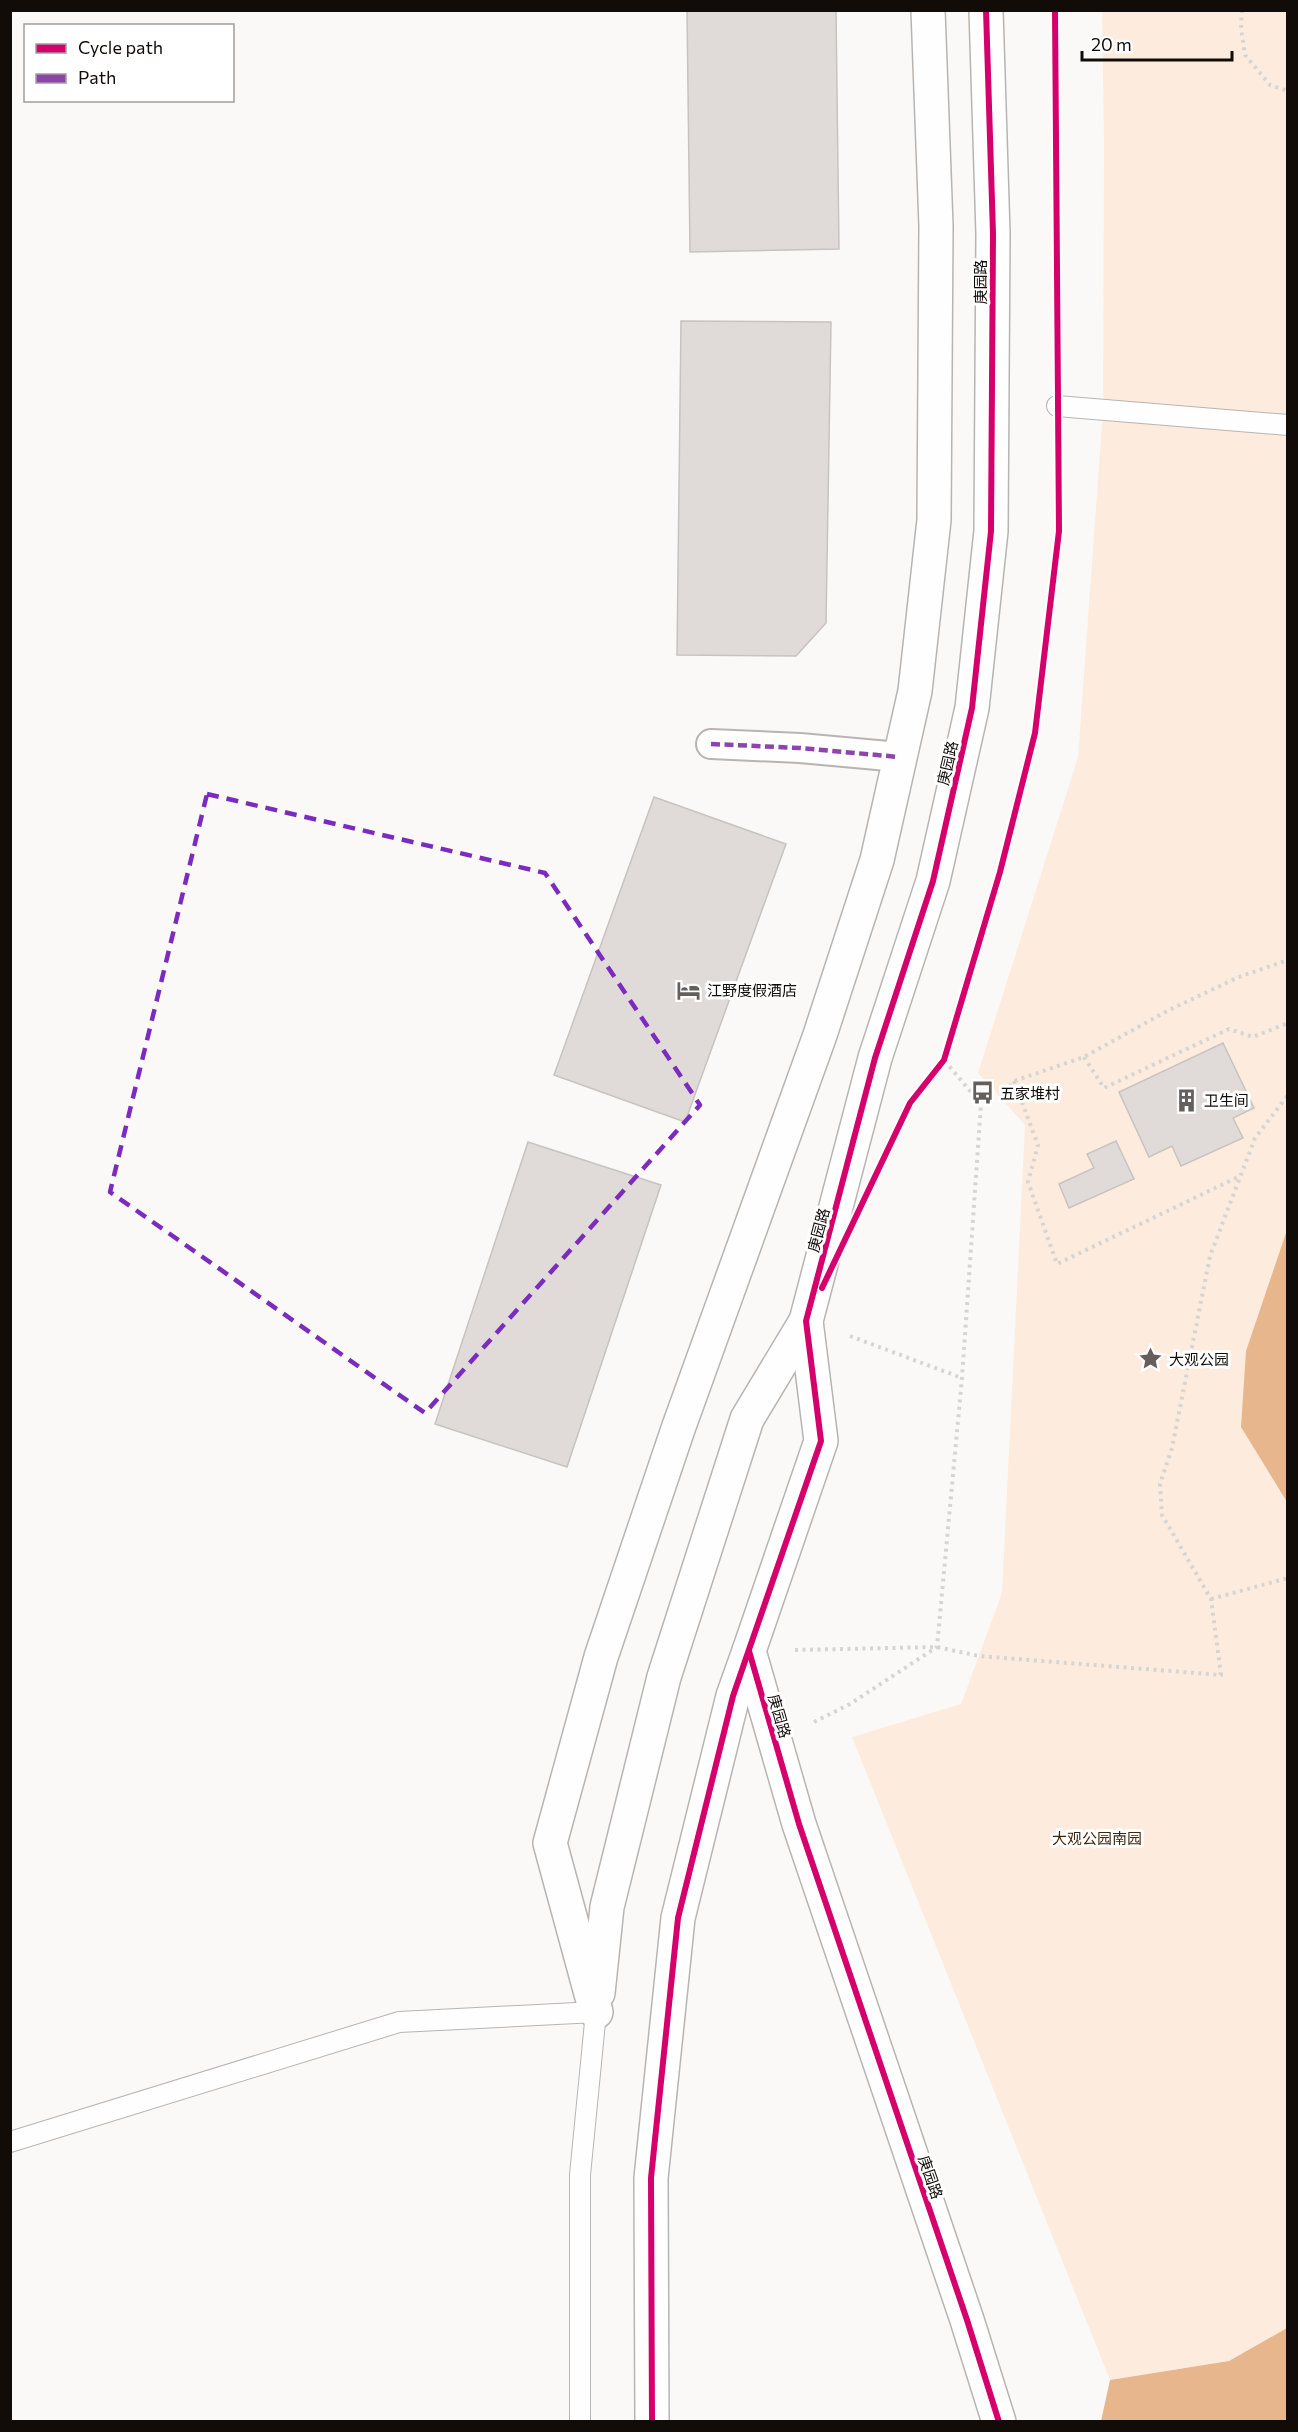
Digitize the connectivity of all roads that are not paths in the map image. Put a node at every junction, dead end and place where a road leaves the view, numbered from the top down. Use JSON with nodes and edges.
{"nodes":[{"id":1,"x":928,"y":10,"type":"edge"},
{"id":2,"x":986,"y":10,"type":"edge"},
{"id":3,"x":1057,"y":406,"type":"dead end"},
{"id":4,"x":1287,"y":425,"type":"edge"},
{"id":5,"x":711,"y":744,"type":"dead end"},
{"id":6,"x":899,"y":757,"type":"junction"},
{"id":7,"x":806,"y":1321,"type":"junction"},
{"id":8,"x":749,"y":1651,"type":"junction"},
{"id":9,"x":596,"y":2012,"type":"junction"},
{"id":10,"x":10,"y":2142,"type":"edge"},
{"id":11,"x":580,"y":2421,"type":"edge"},
{"id":12,"x":652,"y":2421,"type":"edge"},
{"id":13,"x":999,"y":2421,"type":"edge"}],
"edges":[{"from":1,"to":6,"type":"street"},
{"from":2,"to":7,"type":"street","name":"庚园路"},
{"from":3,"to":4,"type":"lane"},
{"from":5,"to":6,"type":"street"},
{"from":6,"to":9,"type":"street"},
{"from":7,"to":8,"type":"street","name":"庚园路"},
{"from":7,"to":9,"type":"street"},
{"from":8,"to":12,"type":"street"},
{"from":8,"to":13,"type":"street","name":"庚园路"},
{"from":9,"to":10,"type":"lane"},
{"from":9,"to":11,"type":"lane"}]}
